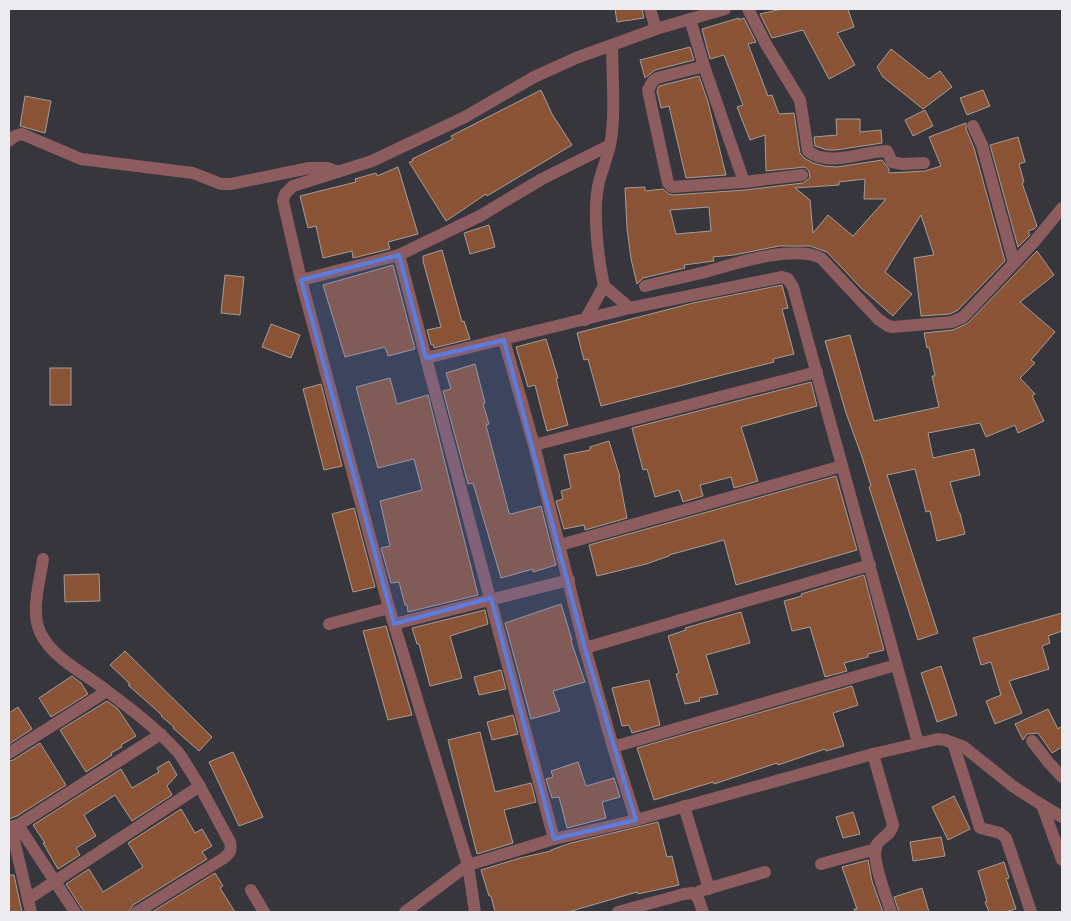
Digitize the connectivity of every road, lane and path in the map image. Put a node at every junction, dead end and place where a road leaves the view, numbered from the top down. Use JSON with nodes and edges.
{"nodes":[{"id":1,"x":650,"y":9,"type":"edge"},
{"id":2,"x":725,"y":9,"type":"edge"},
{"id":3,"x":748,"y":9,"type":"edge"},
{"id":4,"x":690,"y":19,"type":"junction"},
{"id":5,"x":656,"y":29,"type":"junction"},
{"id":6,"x":612,"y":45,"type":"junction"},
{"id":7,"x":704,"y":66,"type":"junction"},
{"id":8,"x":973,"y":126,"type":"dead end"},
{"id":9,"x":9,"y":139,"type":"edge"},
{"id":10,"x":610,"y":144,"type":"junction"},
{"id":11,"x":924,"y":163,"type":"dead end"},
{"id":12,"x":338,"y":172,"type":"junction"},
{"id":13,"x":802,"y":175,"type":"dead end"},
{"id":14,"x":744,"y":182,"type":"junction"},
{"id":15,"x":1062,"y":208,"type":"edge"},
{"id":16,"x":399,"y":255,"type":"junction"},
{"id":17,"x":1014,"y":263,"type":"junction"},
{"id":18,"x":301,"y":280,"type":"junction"},
{"id":19,"x":604,"y":286,"type":"junction"},
{"id":20,"x":644,"y":286,"type":"dead end"},
{"id":21,"x":630,"y":308,"type":"junction"},
{"id":22,"x":585,"y":320,"type":"junction"},
{"id":23,"x":504,"y":340,"type":"junction"},
{"id":24,"x":426,"y":358,"type":"junction"},
{"id":25,"x":817,"y":372,"type":"junction"},
{"id":26,"x":534,"y":445,"type":"junction"},
{"id":27,"x":842,"y":466,"type":"junction"},
{"id":28,"x":560,"y":545,"type":"junction"},
{"id":29,"x":43,"y":559,"type":"dead end"},
{"id":30,"x":870,"y":566,"type":"junction"},
{"id":31,"x":569,"y":580,"type":"junction"},
{"id":32,"x":491,"y":598,"type":"junction"},
{"id":33,"x":389,"y":608,"type":"junction"},
{"id":34,"x":328,"y":624,"type":"dead end"},
{"id":35,"x":394,"y":624,"type":"junction"},
{"id":36,"x":585,"y":648,"type":"junction"},
{"id":37,"x":896,"y":665,"type":"junction"},
{"id":38,"x":107,"y":691,"type":"junction"},
{"id":39,"x":161,"y":734,"type":"junction"},
{"id":40,"x":1032,"y":741,"type":"dead end"},
{"id":41,"x":918,"y":743,"type":"junction"},
{"id":42,"x":953,"y":743,"type":"junction"},
{"id":43,"x":613,"y":747,"type":"junction"},
{"id":44,"x":9,"y":753,"type":"edge"},
{"id":45,"x":873,"y":754,"type":"junction"},
{"id":46,"x":1062,"y":777,"type":"edge"},
{"id":47,"x":200,"y":786,"type":"junction"},
{"id":48,"x":1042,"y":805,"type":"junction"},
{"id":49,"x":684,"y":806,"type":"junction"},
{"id":50,"x":1062,"y":817,"type":"edge"},
{"id":51,"x":636,"y":820,"type":"junction"},
{"id":52,"x":12,"y":827,"type":"edge"},
{"id":53,"x":554,"y":839,"type":"junction"},
{"id":54,"x":876,"y":849,"type":"junction"},
{"id":55,"x":1062,"y":860,"type":"edge"},
{"id":56,"x":821,"y":864,"type":"dead end"},
{"id":57,"x":468,"y":865,"type":"junction"},
{"id":58,"x":765,"y":872,"type":"dead end"},
{"id":59,"x":55,"y":880,"type":"junction"},
{"id":60,"x":709,"y":889,"type":"junction"},
{"id":61,"x":251,"y":890,"type":"dead end"},
{"id":62,"x":693,"y":893,"type":"junction"},
{"id":63,"x":28,"y":899,"type":"junction"},
{"id":64,"x":31,"y":912,"type":"edge"},
{"id":65,"x":75,"y":912,"type":"edge"},
{"id":66,"x":137,"y":912,"type":"edge"},
{"id":67,"x":264,"y":912,"type":"edge"},
{"id":68,"x":406,"y":912,"type":"edge"},
{"id":69,"x":475,"y":912,"type":"edge"},
{"id":70,"x":618,"y":912,"type":"edge"},
{"id":71,"x":703,"y":912,"type":"edge"},
{"id":72,"x":891,"y":912,"type":"edge"},
{"id":73,"x":1031,"y":912,"type":"edge"}],
"edges":[{"from":1,"to":5,"type":"street"},
{"from":2,"to":4,"type":"street"},
{"from":3,"to":11,"type":"street"},
{"from":4,"to":5,"type":"street"},
{"from":4,"to":7,"type":"street"},
{"from":5,"to":6,"type":"street"},
{"from":6,"to":10,"type":"street"},
{"from":6,"to":12,"type":"street"},
{"from":7,"to":14,"type":"street"},
{"from":7,"to":14,"type":"street"},
{"from":8,"to":17,"type":"street"},
{"from":9,"to":12,"type":"street"},
{"from":10,"to":16,"type":"street"},
{"from":10,"to":19,"type":"street"},
{"from":12,"to":18,"type":"street"},
{"from":13,"to":14,"type":"street"},
{"from":15,"to":17,"type":"street"},
{"from":16,"to":18,"type":"street"},
{"from":16,"to":24,"type":"street"},
{"from":17,"to":20,"type":"street"},
{"from":18,"to":33,"type":"street"},
{"from":19,"to":21,"type":"street"},
{"from":19,"to":22,"type":"street"},
{"from":21,"to":22,"type":"street"},
{"from":21,"to":25,"type":"street"},
{"from":22,"to":23,"type":"street"},
{"from":23,"to":24,"type":"street"},
{"from":23,"to":26,"type":"street"},
{"from":24,"to":32,"type":"street"},
{"from":25,"to":26,"type":"street"},
{"from":25,"to":27,"type":"street"},
{"from":26,"to":28,"type":"street"},
{"from":27,"to":28,"type":"street"},
{"from":27,"to":30,"type":"street"},
{"from":28,"to":31,"type":"street"},
{"from":29,"to":38,"type":"street"},
{"from":30,"to":36,"type":"street"},
{"from":30,"to":37,"type":"street"},
{"from":31,"to":32,"type":"street"},
{"from":31,"to":36,"type":"street"},
{"from":32,"to":35,"type":"street"},
{"from":32,"to":53,"type":"street"},
{"from":33,"to":34,"type":"street"},
{"from":33,"to":35,"type":"street"},
{"from":35,"to":57,"type":"street"},
{"from":36,"to":43,"type":"street"},
{"from":37,"to":41,"type":"street"},
{"from":37,"to":43,"type":"street"},
{"from":38,"to":39,"type":"street"},
{"from":38,"to":44,"type":"street"},
{"from":39,"to":47,"type":"street"},
{"from":39,"to":52,"type":"street"},
{"from":40,"to":46,"type":"street"},
{"from":41,"to":42,"type":"street"},
{"from":41,"to":45,"type":"street"},
{"from":42,"to":48,"type":"street"},
{"from":42,"to":73,"type":"street"},
{"from":43,"to":51,"type":"street"},
{"from":45,"to":49,"type":"street"},
{"from":45,"to":54,"type":"street"},
{"from":47,"to":59,"type":"street"},
{"from":47,"to":66,"type":"street"},
{"from":48,"to":50,"type":"street"},
{"from":48,"to":55,"type":"street"},
{"from":49,"to":51,"type":"street"},
{"from":49,"to":60,"type":"street"},
{"from":51,"to":53,"type":"street"},
{"from":52,"to":59,"type":"street"},
{"from":52,"to":63,"type":"street"},
{"from":53,"to":57,"type":"street"},
{"from":54,"to":56,"type":"street"},
{"from":54,"to":72,"type":"street"},
{"from":57,"to":68,"type":"street"},
{"from":57,"to":69,"type":"street"},
{"from":58,"to":60,"type":"street"},
{"from":59,"to":63,"type":"street"},
{"from":59,"to":65,"type":"street"},
{"from":60,"to":62,"type":"street"},
{"from":61,"to":67,"type":"street"},
{"from":62,"to":70,"type":"street"},
{"from":62,"to":71,"type":"street"},
{"from":63,"to":64,"type":"street"}]}
